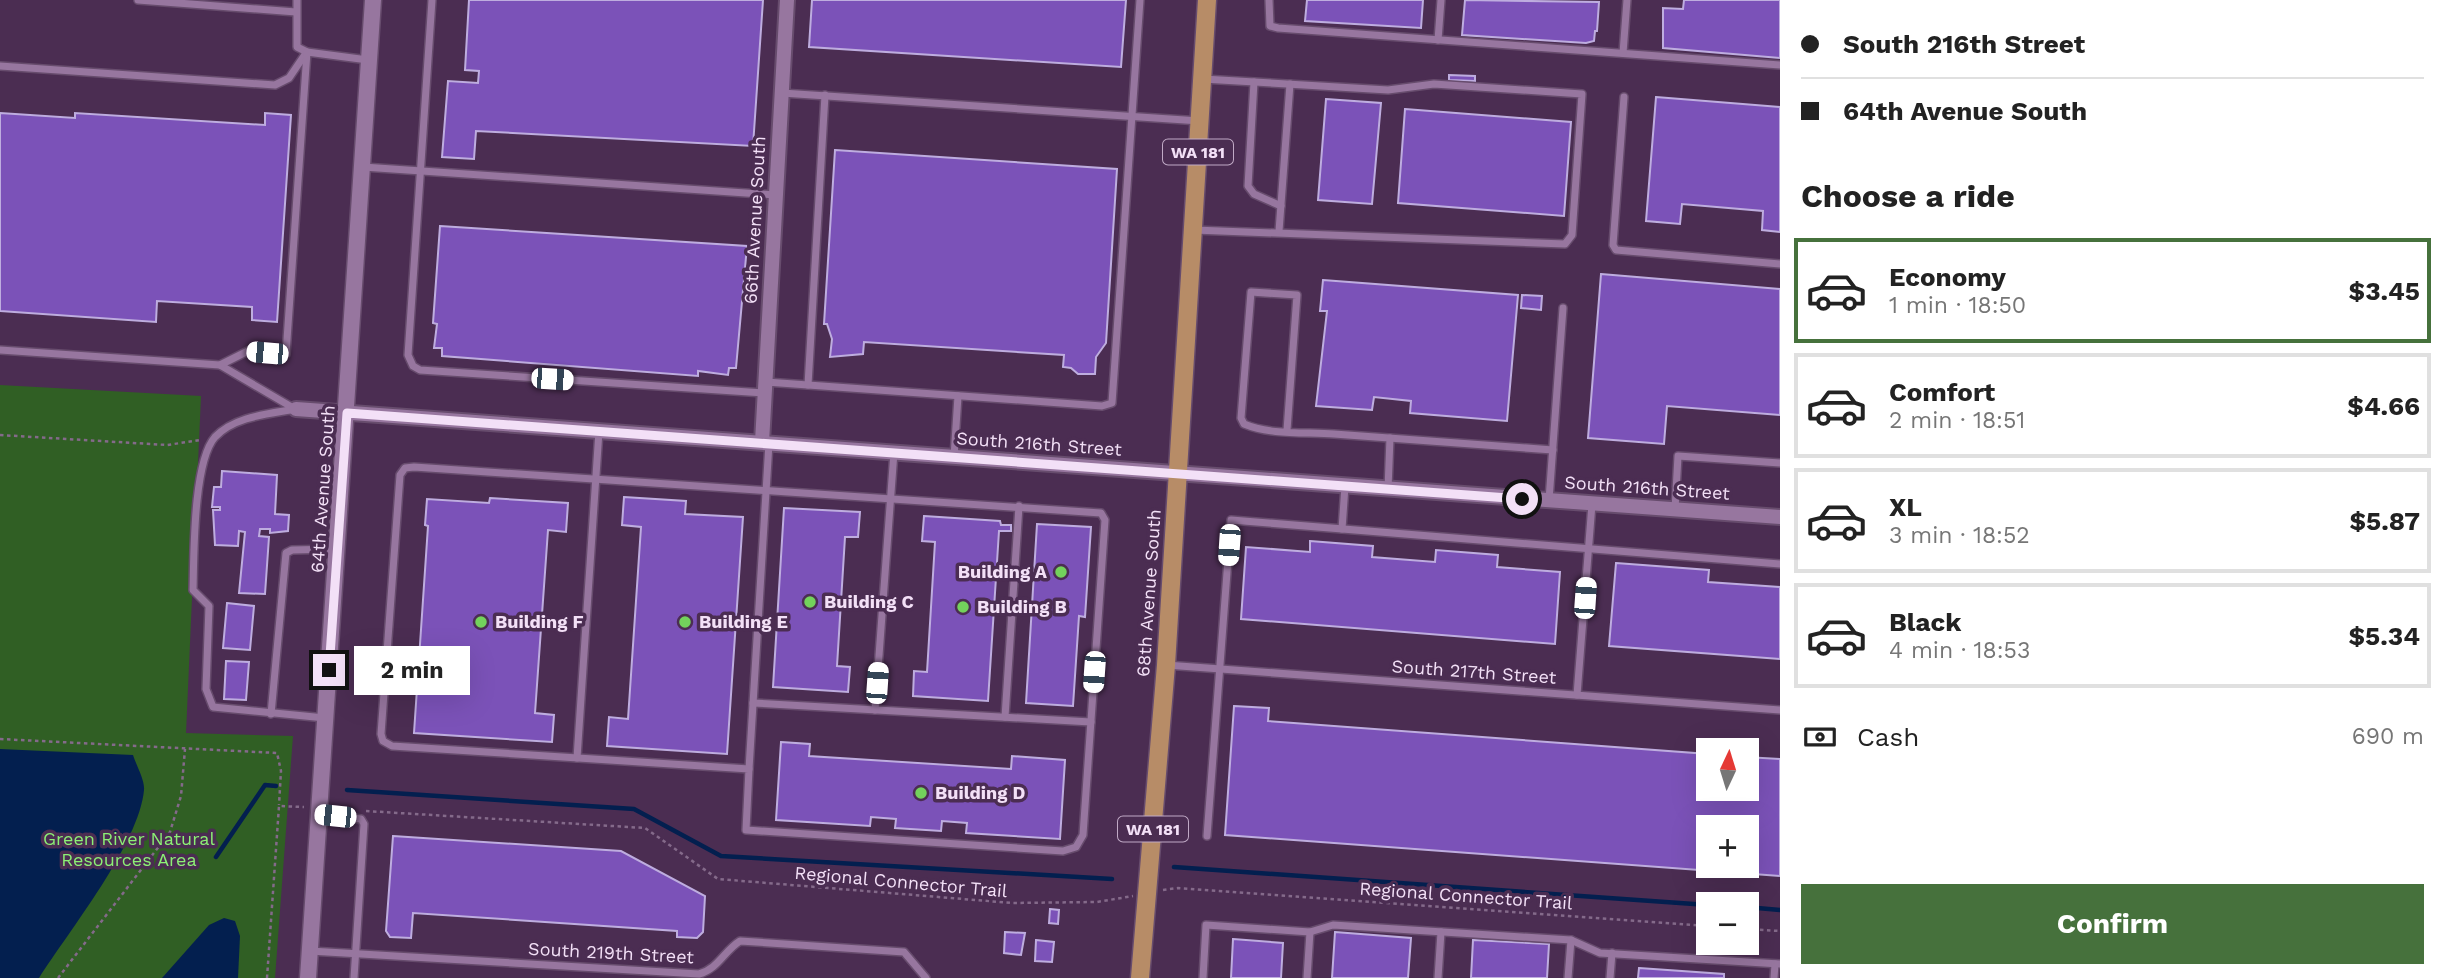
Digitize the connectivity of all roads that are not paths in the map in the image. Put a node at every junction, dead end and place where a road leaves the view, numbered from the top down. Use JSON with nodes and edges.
{"nodes":[{"id":1,"x":138,"y":0,"type":"edge"},
{"id":2,"x":297,"y":0,"type":"edge"},
{"id":3,"x":432,"y":0,"type":"edge"},
{"id":4,"x":787,"y":0,"type":"edge"},
{"id":5,"x":1140,"y":0,"type":"edge"},
{"id":6,"x":1207,"y":0,"type":"edge"},
{"id":7,"x":1269,"y":0,"type":"edge"},
{"id":8,"x":1441,"y":0,"type":"edge"},
{"id":9,"x":1627,"y":0,"type":"edge"},
{"id":10,"x":372,"y":1,"type":"edge"},
{"id":11,"x":296,"y":12,"type":"junction"},
{"id":12,"x":1438,"y":40,"type":"junction"},
{"id":13,"x":307,"y":52,"type":"junction"},
{"id":14,"x":1623,"y":53,"type":"junction"},
{"id":15,"x":369,"y":60,"type":"junction"},
{"id":16,"x":1780,"y":65,"type":"edge"},
{"id":17,"x":0,"y":66,"type":"edge"},
{"id":18,"x":1202,"y":79,"type":"junction"},
{"id":19,"x":1254,"y":82,"type":"junction"},
{"id":20,"x":1290,"y":84,"type":"junction"},
{"id":21,"x":781,"y":93,"type":"junction"},
{"id":22,"x":825,"y":95,"type":"junction"},
{"id":23,"x":1624,"y":97,"type":"dead end"},
{"id":24,"x":1132,"y":116,"type":"junction"},
{"id":25,"x":1199,"y":121,"type":"junction"},
{"id":26,"x":362,"y":167,"type":"junction"},
{"id":27,"x":419,"y":171,"type":"junction"},
{"id":28,"x":775,"y":195,"type":"junction"},
{"id":29,"x":1281,"y":206,"type":"junction"},
{"id":30,"x":1193,"y":230,"type":"junction"},
{"id":31,"x":1279,"y":231,"type":"junction"},
{"id":32,"x":1780,"y":264,"type":"edge"},
{"id":33,"x":1563,"y":308,"type":"dead end"},
{"id":34,"x":0,"y":350,"type":"edge"},
{"id":35,"x":220,"y":365,"type":"junction"},
{"id":36,"x":808,"y":385,"type":"junction"},
{"id":37,"x":765,"y":388,"type":"junction"},
{"id":38,"x":958,"y":396,"type":"junction"},
{"id":39,"x":296,"y":409,"type":"junction"},
{"id":40,"x":347,"y":413,"type":"junction"},
{"id":41,"x":1287,"y":430,"type":"junction"},
{"id":42,"x":599,"y":431,"type":"junction"},
{"id":43,"x":1390,"y":438,"type":"junction"},
{"id":44,"x":765,"y":442,"type":"junction"},
{"id":45,"x":1553,"y":450,"type":"junction"},
{"id":46,"x":894,"y":452,"type":"junction"},
{"id":47,"x":954,"y":457,"type":"junction"},
{"id":48,"x":1780,"y":463,"type":"edge"},
{"id":49,"x":1178,"y":474,"type":"junction"},
{"id":50,"x":596,"y":478,"type":"junction"},
{"id":51,"x":1345,"y":486,"type":"junction"},
{"id":52,"x":766,"y":489,"type":"junction"},
{"id":53,"x":1388,"y":489,"type":"junction"},
{"id":54,"x":891,"y":497,"type":"junction"},
{"id":55,"x":1549,"y":500,"type":"junction"},
{"id":56,"x":1592,"y":504,"type":"junction"},
{"id":57,"x":1019,"y":506,"type":"junction"},
{"id":58,"x":1675,"y":510,"type":"junction"},
{"id":59,"x":1780,"y":517,"type":"edge"},
{"id":60,"x":1342,"y":529,"type":"junction"},
{"id":61,"x":339,"y":549,"type":"junction"},
{"id":62,"x":1588,"y":549,"type":"junction"},
{"id":63,"x":1780,"y":564,"type":"edge"},
{"id":64,"x":1166,"y":665,"type":"junction"},
{"id":65,"x":1221,"y":669,"type":"junction"},
{"id":66,"x":1577,"y":695,"type":"junction"},
{"id":67,"x":753,"y":703,"type":"junction"},
{"id":68,"x":875,"y":709,"type":"junction"},
{"id":69,"x":1780,"y":710,"type":"edge"},
{"id":70,"x":271,"y":714,"type":"junction"},
{"id":71,"x":1005,"y":717,"type":"junction"},
{"id":72,"x":325,"y":718,"type":"junction"},
{"id":73,"x":1091,"y":722,"type":"junction"},
{"id":74,"x":576,"y":758,"type":"junction"},
{"id":75,"x":749,"y":769,"type":"junction"},
{"id":76,"x":319,"y":811,"type":"junction"},
{"id":77,"x":1207,"y":835,"type":"dead end"},
{"id":78,"x":1310,"y":932,"type":"junction"},
{"id":79,"x":1441,"y":932,"type":"junction"},
{"id":80,"x":1571,"y":940,"type":"junction"},
{"id":81,"x":310,"y":951,"type":"junction"},
{"id":82,"x":1612,"y":953,"type":"junction"},
{"id":83,"x":355,"y":954,"type":"junction"},
{"id":84,"x":1778,"y":964,"type":"edge"},
{"id":85,"x":308,"y":978,"type":"edge"},
{"id":86,"x":354,"y":978,"type":"edge"},
{"id":87,"x":926,"y":978,"type":"edge"},
{"id":88,"x":1140,"y":978,"type":"edge"},
{"id":89,"x":1203,"y":978,"type":"edge"},
{"id":90,"x":1307,"y":978,"type":"edge"},
{"id":91,"x":1438,"y":978,"type":"edge"},
{"id":92,"x":1568,"y":978,"type":"edge"},
{"id":93,"x":1610,"y":978,"type":"edge"},
{"id":94,"x":1774,"y":978,"type":"edge"}],
"edges":[{"from":1,"to":11,"type":"lane"},
{"from":2,"to":11,"type":"lane"},
{"from":3,"to":27,"type":"lane"},
{"from":4,"to":21,"type":"street","name":"66th Avenue South"},
{"from":5,"to":24,"type":"lane"},
{"from":6,"to":18,"type":"main road","name":"68th Avenue South","number":"WA 181"},
{"from":7,"to":12,"type":"lane"},
{"from":8,"to":12,"type":"lane"},
{"from":9,"to":14,"type":"lane"},
{"from":10,"to":15,"type":"street","name":"64th Avenue South"},
{"from":11,"to":13,"type":"lane"},
{"from":12,"to":14,"type":"lane"},
{"from":13,"to":15,"type":"lane"},
{"from":13,"to":17,"type":"lane"},
{"from":13,"to":35,"type":"lane"},
{"from":14,"to":16,"type":"lane"},
{"from":15,"to":26,"type":"street","name":"64th Avenue South"},
{"from":18,"to":19,"type":"lane"},
{"from":18,"to":25,"type":"main road","name":"68th Avenue South","number":"WA 181"},
{"from":19,"to":20,"type":"lane"},
{"from":19,"to":29,"type":"lane"},
{"from":20,"to":29,"type":"lane"},
{"from":20,"to":31,"type":"lane"},
{"from":21,"to":22,"type":"lane"},
{"from":21,"to":28,"type":"street","name":"66th Avenue South"},
{"from":22,"to":24,"type":"lane"},
{"from":22,"to":36,"type":"lane"},
{"from":23,"to":32,"type":"lane"},
{"from":24,"to":25,"type":"lane"},
{"from":24,"to":38,"type":"lane"},
{"from":25,"to":30,"type":"main road","name":"68th Avenue South","number":"WA 181"},
{"from":26,"to":27,"type":"lane"},
{"from":26,"to":40,"type":"street","name":"64th Avenue South"},
{"from":27,"to":28,"type":"lane"},
{"from":27,"to":37,"type":"lane"},
{"from":28,"to":37,"type":"street","name":"66th Avenue South"},
{"from":29,"to":31,"type":"lane"},
{"from":30,"to":31,"type":"lane"},
{"from":30,"to":49,"type":"main road","name":"68th Avenue South","number":"WA 181"},
{"from":33,"to":45,"type":"lane"},
{"from":34,"to":35,"type":"lane"},
{"from":35,"to":39,"type":"lane"},
{"from":36,"to":37,"type":"lane"},
{"from":36,"to":38,"type":"lane"},
{"from":37,"to":44,"type":"street","name":"66th Avenue South"},
{"from":38,"to":47,"type":"lane"},
{"from":39,"to":40,"type":"street","name":"South 216th Street"},
{"from":39,"to":70,"type":"lane"},
{"from":40,"to":42,"type":"street","name":"South 216th Street"},
{"from":40,"to":61,"type":"street","name":"64th Avenue South"},
{"from":41,"to":41,"type":"lane"},
{"from":41,"to":43,"type":"lane"},
{"from":42,"to":44,"type":"street","name":"South 216th Street"},
{"from":42,"to":50,"type":"lane"},
{"from":43,"to":45,"type":"lane"},
{"from":43,"to":53,"type":"lane"},
{"from":44,"to":46,"type":"street","name":"South 216th Street"},
{"from":44,"to":52,"type":"lane"},
{"from":45,"to":55,"type":"lane"},
{"from":46,"to":47,"type":"street","name":"South 216th Street"},
{"from":46,"to":54,"type":"lane"},
{"from":47,"to":49,"type":"street","name":"South 216th Street"},
{"from":48,"to":58,"type":"lane"},
{"from":49,"to":51,"type":"street","name":"South 216th Street"},
{"from":49,"to":64,"type":"main road","name":"68th Avenue South","number":"WA 181"},
{"from":50,"to":52,"type":"lane"},
{"from":50,"to":74,"type":"lane"},
{"from":50,"to":74,"type":"lane"},
{"from":51,"to":53,"type":"street","name":"South 216th Street"},
{"from":51,"to":60,"type":"lane"},
{"from":52,"to":54,"type":"lane"},
{"from":52,"to":67,"type":"lane"},
{"from":53,"to":55,"type":"street","name":"South 216th Street"},
{"from":54,"to":57,"type":"lane"},
{"from":54,"to":68,"type":"lane"},
{"from":55,"to":56,"type":"street","name":"South 216th Street"},
{"from":56,"to":58,"type":"street","name":"South 216th Street"},
{"from":56,"to":62,"type":"lane"},
{"from":57,"to":71,"type":"lane"},
{"from":57,"to":73,"type":"lane"},
{"from":58,"to":59,"type":"street","name":"South 216th Street"},
{"from":60,"to":62,"type":"lane"},
{"from":60,"to":65,"type":"lane"},
{"from":61,"to":70,"type":"lane"},
{"from":61,"to":72,"type":"street","name":"64th Avenue South"},
{"from":62,"to":63,"type":"lane"},
{"from":62,"to":66,"type":"lane"},
{"from":64,"to":65,"type":"lane","name":"South 217th Street"},
{"from":64,"to":88,"type":"main road","name":"68th Avenue South","number":"WA 181"},
{"from":65,"to":66,"type":"lane","name":"South 217th Street"},
{"from":65,"to":77,"type":"lane"},
{"from":66,"to":69,"type":"lane","name":"South 217th Street"},
{"from":67,"to":68,"type":"lane"},
{"from":67,"to":75,"type":"lane"},
{"from":68,"to":71,"type":"lane"},
{"from":70,"to":72,"type":"lane"},
{"from":71,"to":73,"type":"lane"},
{"from":72,"to":76,"type":"street","name":"64th Avenue South"},
{"from":73,"to":75,"type":"lane"},
{"from":74,"to":75,"type":"lane"},
{"from":76,"to":81,"type":"street","name":"64th Avenue South"},
{"from":76,"to":83,"type":"lane"},
{"from":78,"to":79,"type":"lane"},
{"from":78,"to":89,"type":"lane"},
{"from":78,"to":90,"type":"lane"},
{"from":79,"to":80,"type":"lane"},
{"from":79,"to":91,"type":"lane"},
{"from":80,"to":82,"type":"lane"},
{"from":80,"to":92,"type":"lane"},
{"from":81,"to":83,"type":"lane","name":"South 219th Street"},
{"from":81,"to":85,"type":"street","name":"64th Avenue South"},
{"from":82,"to":84,"type":"lane"},
{"from":82,"to":93,"type":"lane"},
{"from":83,"to":86,"type":"lane"},
{"from":83,"to":87,"type":"lane","name":"South 219th Street"},
{"from":84,"to":94,"type":"lane"}]}
